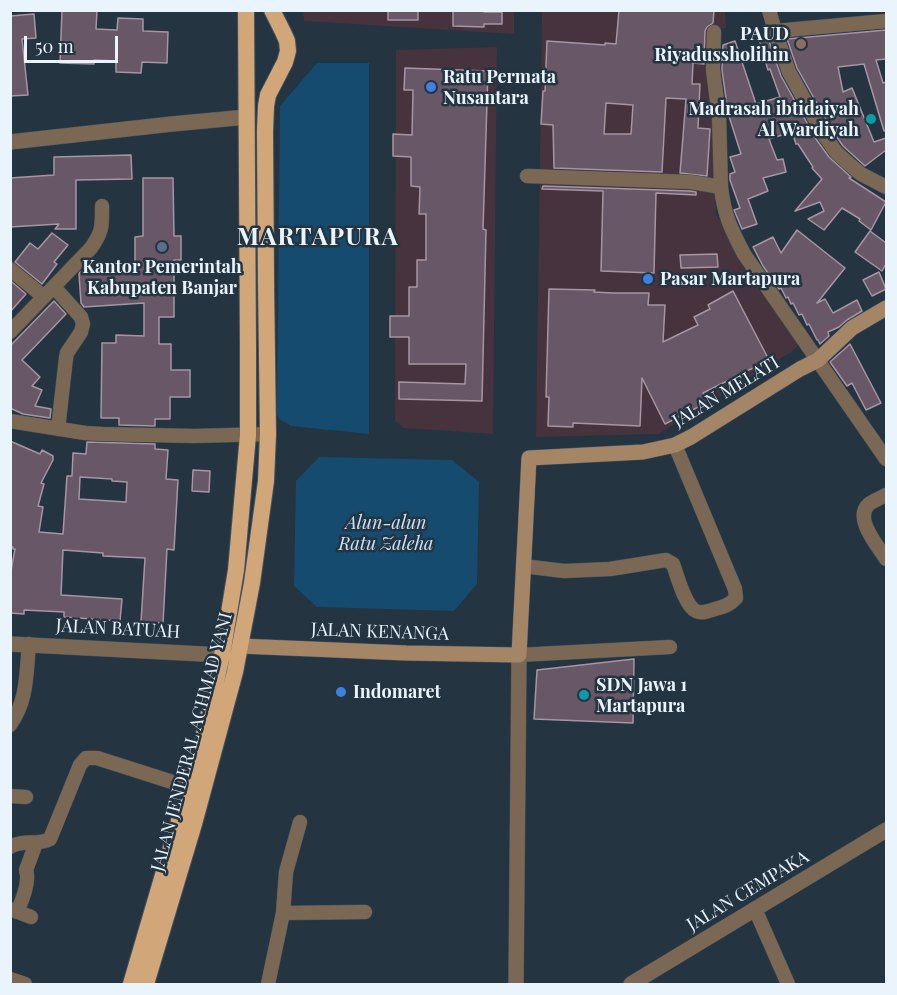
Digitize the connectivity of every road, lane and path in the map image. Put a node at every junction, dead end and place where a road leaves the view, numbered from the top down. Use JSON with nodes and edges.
{"nodes":[{"id":1,"x":246,"y":10,"type":"edge"},
{"id":2,"x":272,"y":10,"type":"edge"},
{"id":3,"x":769,"y":10,"type":"edge"},
{"id":4,"x":886,"y":21,"type":"edge"},
{"id":5,"x":775,"y":31,"type":"junction"},
{"id":6,"x":714,"y":32,"type":"dead end"},
{"id":7,"x":247,"y":117,"type":"junction"},
{"id":8,"x":10,"y":142,"type":"edge"},
{"id":9,"x":527,"y":176,"type":"dead end"},
{"id":10,"x":721,"y":187,"type":"junction"},
{"id":11,"x":886,"y":187,"type":"edge"},
{"id":12,"x":102,"y":206,"type":"dead end"},
{"id":13,"x":10,"y":269,"type":"edge"},
{"id":14,"x":49,"y":292,"type":"junction"},
{"id":15,"x":886,"y":308,"type":"edge"},
{"id":16,"x":10,"y":332,"type":"edge"},
{"id":17,"x":818,"y":360,"type":"junction"},
{"id":18,"x":10,"y":421,"type":"edge"},
{"id":19,"x":58,"y":429,"type":"junction"},
{"id":20,"x":268,"y":434,"type":"junction"},
{"id":21,"x":248,"y":435,"type":"junction"},
{"id":22,"x":675,"y":445,"type":"junction"},
{"id":23,"x":886,"y":459,"type":"edge"},
{"id":24,"x":886,"y":495,"type":"edge"},
{"id":25,"x":886,"y":559,"type":"edge"},
{"id":26,"x":523,"y":566,"type":"junction"},
{"id":27,"x":10,"y":644,"type":"edge"},
{"id":28,"x":29,"y":644,"type":"junction"},
{"id":29,"x":240,"y":646,"type":"junction"},
{"id":30,"x":670,"y":647,"type":"dead end"},
{"id":31,"x":222,"y":655,"type":"junction"},
{"id":32,"x":519,"y":655,"type":"junction"},
{"id":33,"x":10,"y":725,"type":"edge"},
{"id":34,"x":188,"y":787,"type":"junction"},
{"id":35,"x":10,"y":796,"type":"edge"},
{"id":36,"x":26,"y":797,"type":"dead end"},
{"id":37,"x":300,"y":822,"type":"dead end"},
{"id":38,"x":886,"y":830,"type":"edge"},
{"id":39,"x":36,"y":843,"type":"junction"},
{"id":40,"x":10,"y":847,"type":"edge"},
{"id":41,"x":755,"y":909,"type":"junction"},
{"id":42,"x":365,"y":912,"type":"dead end"},
{"id":43,"x":20,"y":913,"type":"edge"},
{"id":44,"x":283,"y":913,"type":"junction"},
{"id":45,"x":10,"y":979,"type":"edge"},
{"id":46,"x":26,"y":984,"type":"edge"},
{"id":47,"x":130,"y":984,"type":"edge"},
{"id":48,"x":146,"y":984,"type":"edge"},
{"id":49,"x":268,"y":984,"type":"edge"},
{"id":50,"x":516,"y":984,"type":"edge"},
{"id":51,"x":632,"y":984,"type":"edge"},
{"id":52,"x":788,"y":984,"type":"edge"}],
"edges":[{"from":1,"to":7,"type":"highway","name":"JALAN JENDERAL ACHMAD YANI"},
{"from":2,"to":20,"type":"highway","name":"JALAN JENDERAL ACHMAD YANI"},
{"from":3,"to":5,"type":"street"},
{"from":4,"to":5,"type":"street"},
{"from":5,"to":11,"type":"street"},
{"from":6,"to":10,"type":"street"},
{"from":7,"to":8,"type":"street"},
{"from":7,"to":21,"type":"highway","name":"JALAN JENDERAL ACHMAD YANI"},
{"from":9,"to":10,"type":"street"},
{"from":10,"to":17,"type":"street"},
{"from":12,"to":14,"type":"street"},
{"from":13,"to":14,"type":"street"},
{"from":14,"to":16,"type":"street"},
{"from":14,"to":19,"type":"street"},
{"from":15,"to":17,"type":"main road","name":"JALAN MELATI"},
{"from":17,"to":22,"type":"main road","name":"JALAN MELATI"},
{"from":17,"to":23,"type":"street"},
{"from":18,"to":19,"type":"street"},
{"from":19,"to":21,"type":"street"},
{"from":20,"to":21,"type":"street"},
{"from":20,"to":29,"type":"highway","name":"JALAN JENDERAL ACHMAD YANI"},
{"from":21,"to":31,"type":"highway","name":"JALAN JENDERAL ACHMAD YANI"},
{"from":22,"to":26,"type":"main road","name":"JALAN MELATI"},
{"from":22,"to":26,"type":"street"},
{"from":24,"to":25,"type":"street"},
{"from":26,"to":32,"type":"main road"},
{"from":27,"to":28,"type":"street","name":"JALAN BATUAH"},
{"from":28,"to":31,"type":"street","name":"JALAN BATUAH"},
{"from":28,"to":33,"type":"street"},
{"from":29,"to":32,"type":"main road","name":"JALAN KENANGA"},
{"from":29,"to":48,"type":"highway","name":"JALAN JENDERAL ACHMAD YANI"},
{"from":30,"to":32,"type":"street"},
{"from":31,"to":34,"type":"highway","name":"JALAN JENDERAL ACHMAD YANI"},
{"from":32,"to":50,"type":"street"},
{"from":34,"to":39,"type":"street"},
{"from":34,"to":47,"type":"highway","name":"JALAN JENDERAL ACHMAD YANI"},
{"from":35,"to":36,"type":"street"},
{"from":37,"to":44,"type":"street"},
{"from":38,"to":41,"type":"street","name":"JALAN CEMPAKA"},
{"from":39,"to":40,"type":"street"},
{"from":39,"to":43,"type":"street"},
{"from":41,"to":51,"type":"street","name":"JALAN CEMPAKA"},
{"from":41,"to":52,"type":"street"},
{"from":42,"to":44,"type":"street"},
{"from":44,"to":49,"type":"street"},
{"from":45,"to":46,"type":"street"}]}
